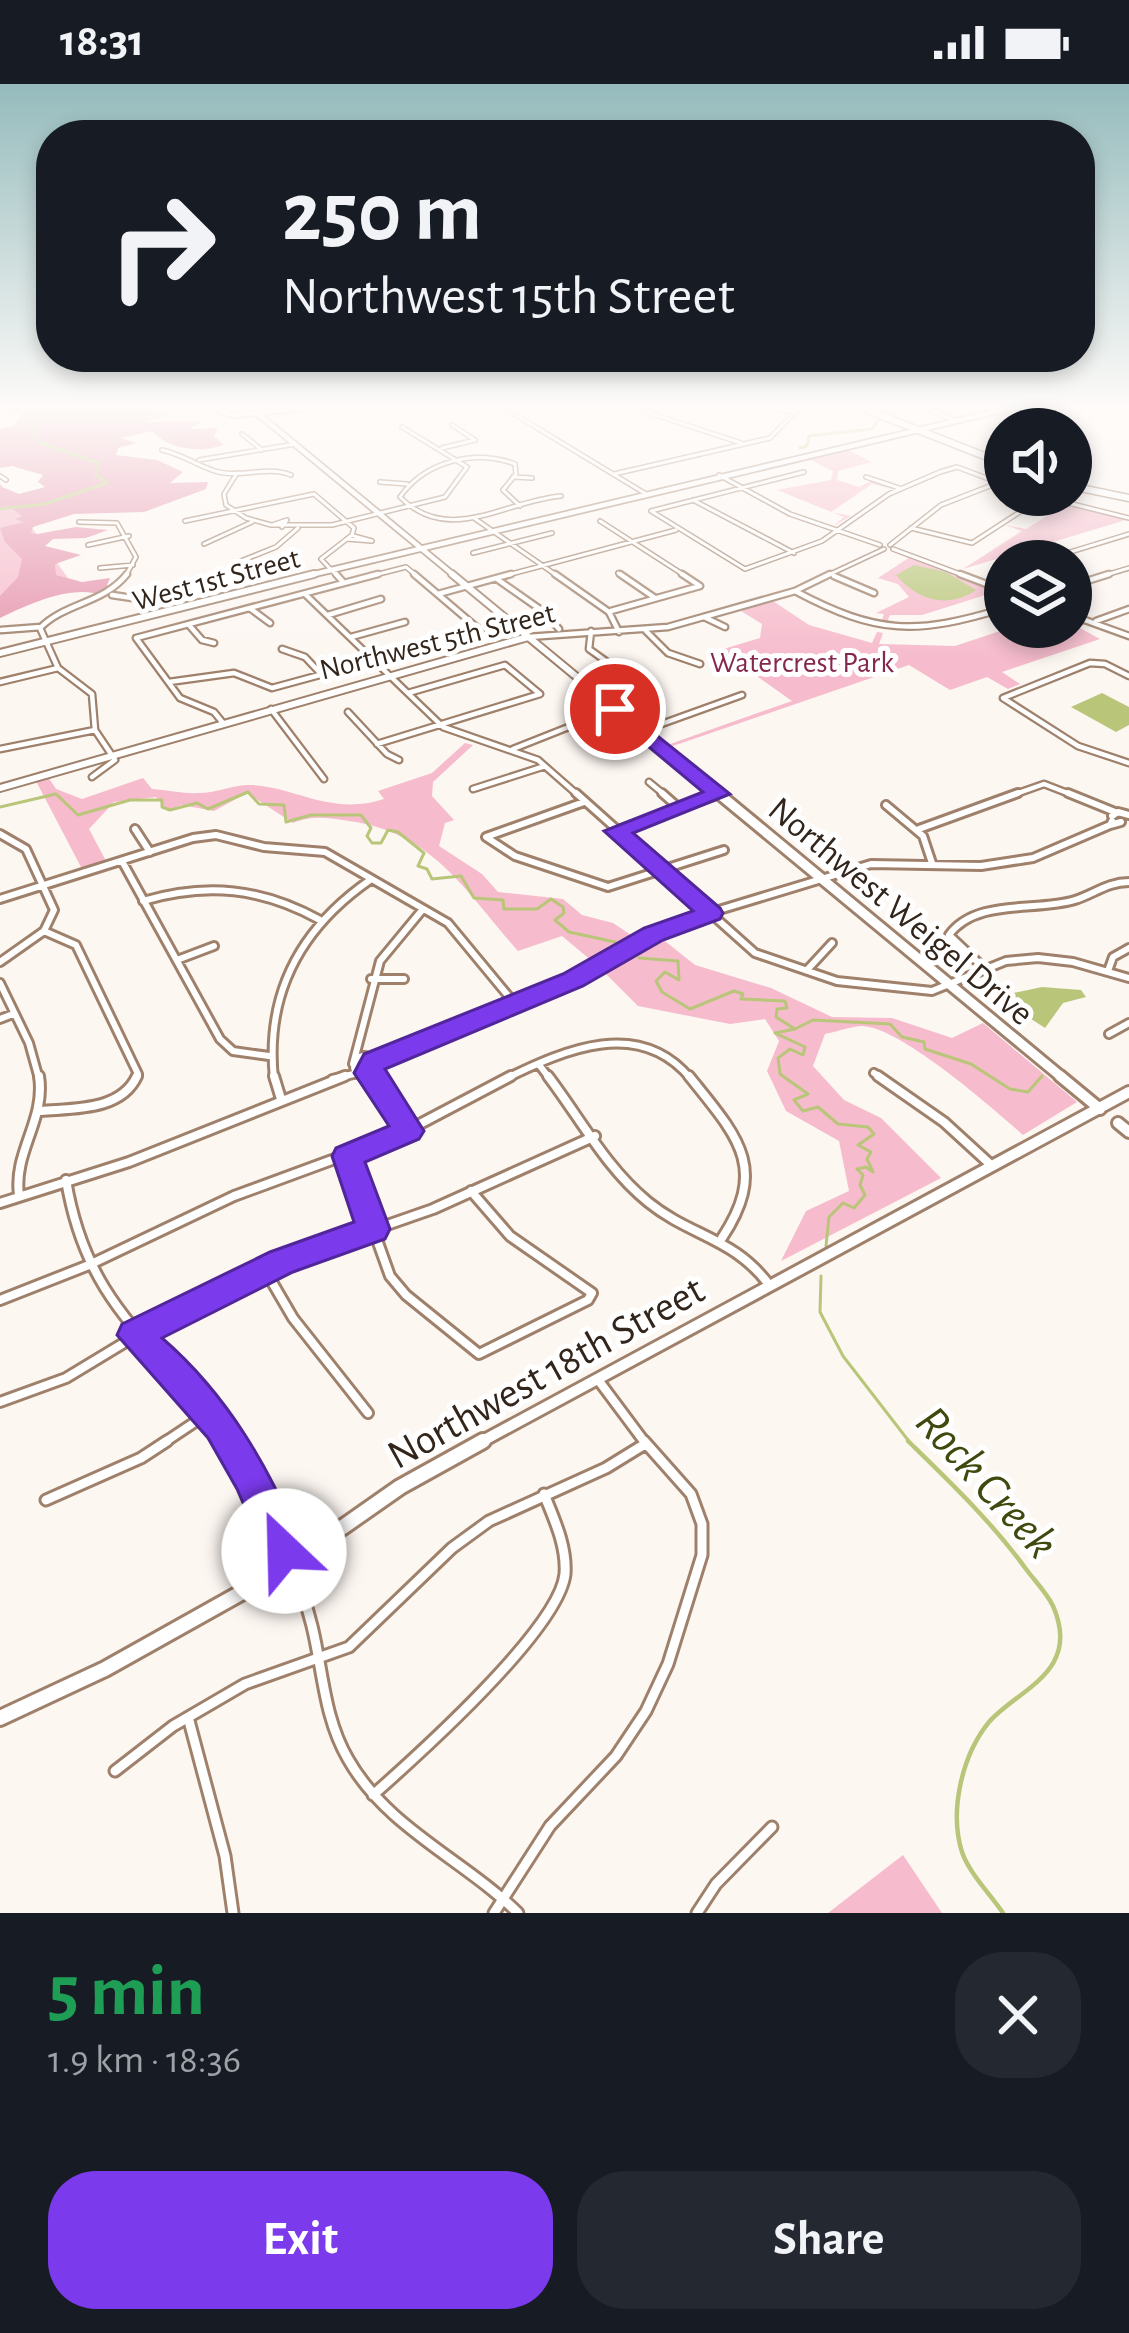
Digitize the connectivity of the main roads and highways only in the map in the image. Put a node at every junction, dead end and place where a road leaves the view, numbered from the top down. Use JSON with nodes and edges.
{"nodes":[{"id":1,"x":1097,"y":491,"type":"edge"},
{"id":2,"x":1129,"y":498,"type":"edge"}],
"edges":[{"from":1,"to":2,"type":"main road"}]}
